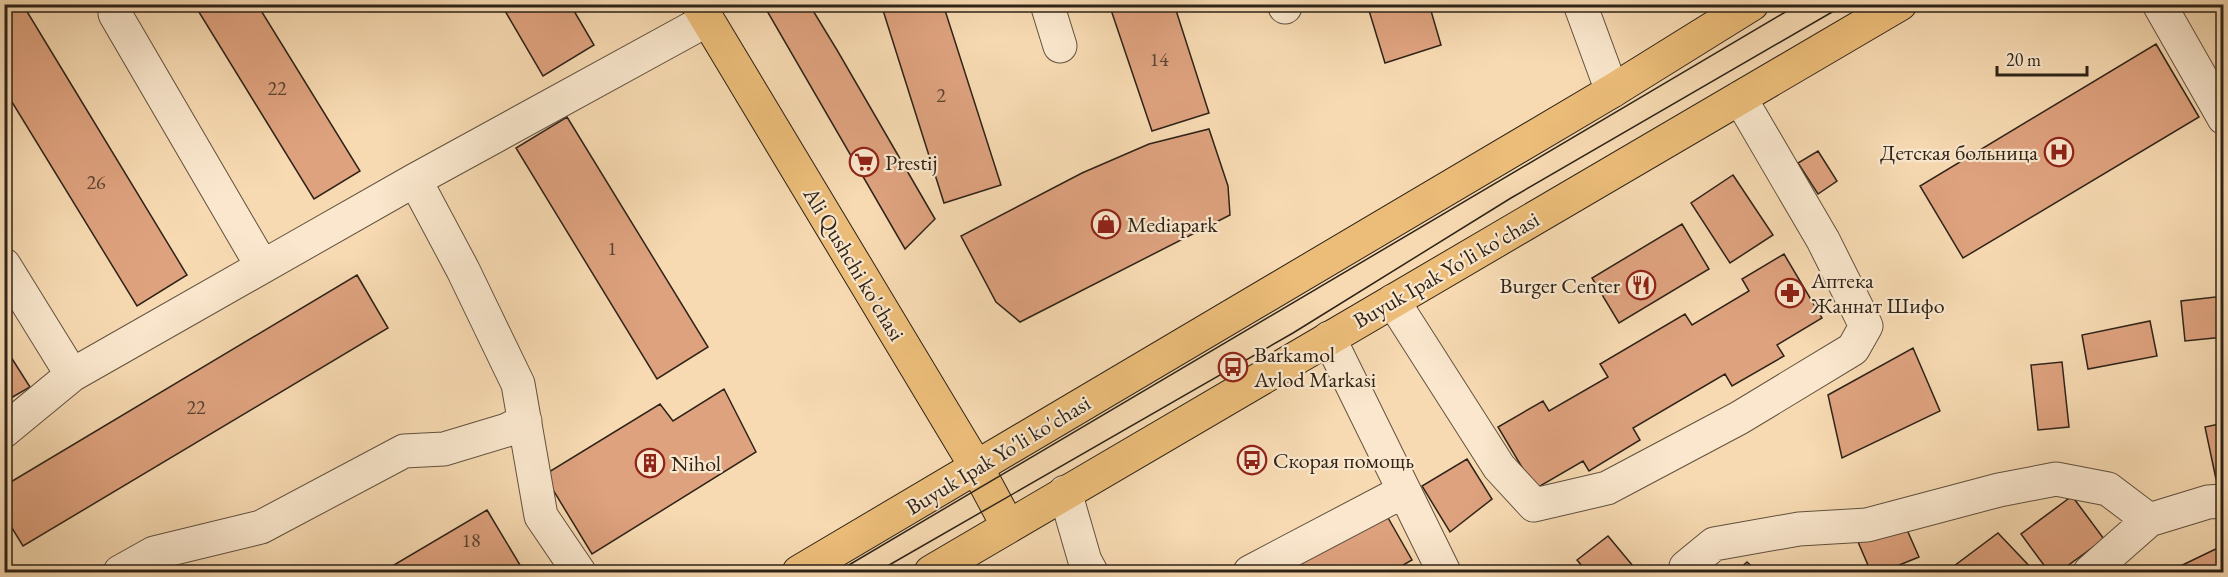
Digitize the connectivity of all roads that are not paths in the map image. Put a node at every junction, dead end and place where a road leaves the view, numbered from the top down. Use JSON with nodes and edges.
{"nodes":[{"id":1,"x":116,"y":4,"type":"edge"},
{"id":2,"x":1047,"y":4,"type":"edge"},
{"id":3,"x":1580,"y":4,"type":"edge"},
{"id":4,"x":1752,"y":4,"type":"edge"},
{"id":5,"x":1900,"y":4,"type":"edge"},
{"id":6,"x":2159,"y":4,"type":"edge"},
{"id":7,"x":703,"y":12,"type":"edge"},
{"id":8,"x":1060,"y":46,"type":"dead end"},
{"id":9,"x":1612,"y":91,"type":"junction"},
{"id":10,"x":1740,"y":99,"type":"junction"},
{"id":11,"x":2223,"y":118,"type":"edge"},
{"id":12,"x":415,"y":180,"type":"junction"},
{"id":13,"x":4,"y":265,"type":"edge"},
{"id":14,"x":261,"y":266,"type":"junction"},
{"id":15,"x":1393,"y":301,"type":"junction"},
{"id":16,"x":1329,"y":338,"type":"junction"},
{"id":17,"x":72,"y":375,"type":"junction"},
{"id":18,"x":525,"y":422,"type":"junction"},
{"id":19,"x":4,"y":431,"type":"edge"},
{"id":20,"x":977,"y":468,"type":"junction"},
{"id":21,"x":1404,"y":491,"type":"junction"},
{"id":22,"x":1065,"y":492,"type":"junction"},
{"id":23,"x":2223,"y":501,"type":"edge"},
{"id":24,"x":2149,"y":520,"type":"junction"},
{"id":25,"x":1008,"y":526,"type":"junction"},
{"id":26,"x":120,"y":573,"type":"edge"},
{"id":27,"x":579,"y":573,"type":"edge"},
{"id":28,"x":799,"y":573,"type":"edge"},
{"id":29,"x":931,"y":573,"type":"edge"},
{"id":30,"x":1091,"y":573,"type":"edge"},
{"id":31,"x":1250,"y":573,"type":"edge"},
{"id":32,"x":1444,"y":573,"type":"edge"},
{"id":33,"x":1687,"y":573,"type":"edge"},
{"id":34,"x":2090,"y":573,"type":"edge"}],
"edges":[{"from":1,"to":14,"type":"street"},
{"from":2,"to":8,"type":"street"},
{"from":3,"to":9,"type":"street"},
{"from":4,"to":9,"type":"main road","name":"Buyuk Ipak Yo'li ko'chasi"},
{"from":5,"to":10,"type":"main road","name":"Buyuk Ipak Yo'li ko'chasi"},
{"from":6,"to":11,"type":"street"},
{"from":7,"to":12,"type":"street"},
{"from":7,"to":20,"type":"main road","name":"Ali Qushchi ko'chasi"},
{"from":9,"to":20,"type":"main road","name":"Buyuk Ipak Yo'li ko'chasi"},
{"from":10,"to":15,"type":"main road","name":"Buyuk Ipak Yo'li ko'chasi"},
{"from":10,"to":15,"type":"street"},
{"from":12,"to":14,"type":"street"},
{"from":12,"to":18,"type":"street"},
{"from":13,"to":17,"type":"street"},
{"from":14,"to":17,"type":"street"},
{"from":15,"to":16,"type":"main road","name":"Buyuk Ipak Yo'li ko'chasi"},
{"from":16,"to":21,"type":"street"},
{"from":16,"to":22,"type":"main road","name":"Buyuk Ipak Yo'li ko'chasi"},
{"from":17,"to":19,"type":"street"},
{"from":18,"to":26,"type":"street"},
{"from":18,"to":27,"type":"street"},
{"from":20,"to":25,"type":"main road","name":"Ali Qushchi ko'chasi"},
{"from":20,"to":28,"type":"main road","name":"Buyuk Ipak Yo'li ko'chasi"},
{"from":21,"to":31,"type":"street"},
{"from":21,"to":32,"type":"street"},
{"from":22,"to":25,"type":"main road","name":"Buyuk Ipak Yo'li ko'chasi"},
{"from":22,"to":30,"type":"street"},
{"from":23,"to":24,"type":"street"},
{"from":24,"to":33,"type":"street"},
{"from":24,"to":34,"type":"street"},
{"from":25,"to":29,"type":"main road","name":"Buyuk Ipak Yo'li ko'chasi"}]}
